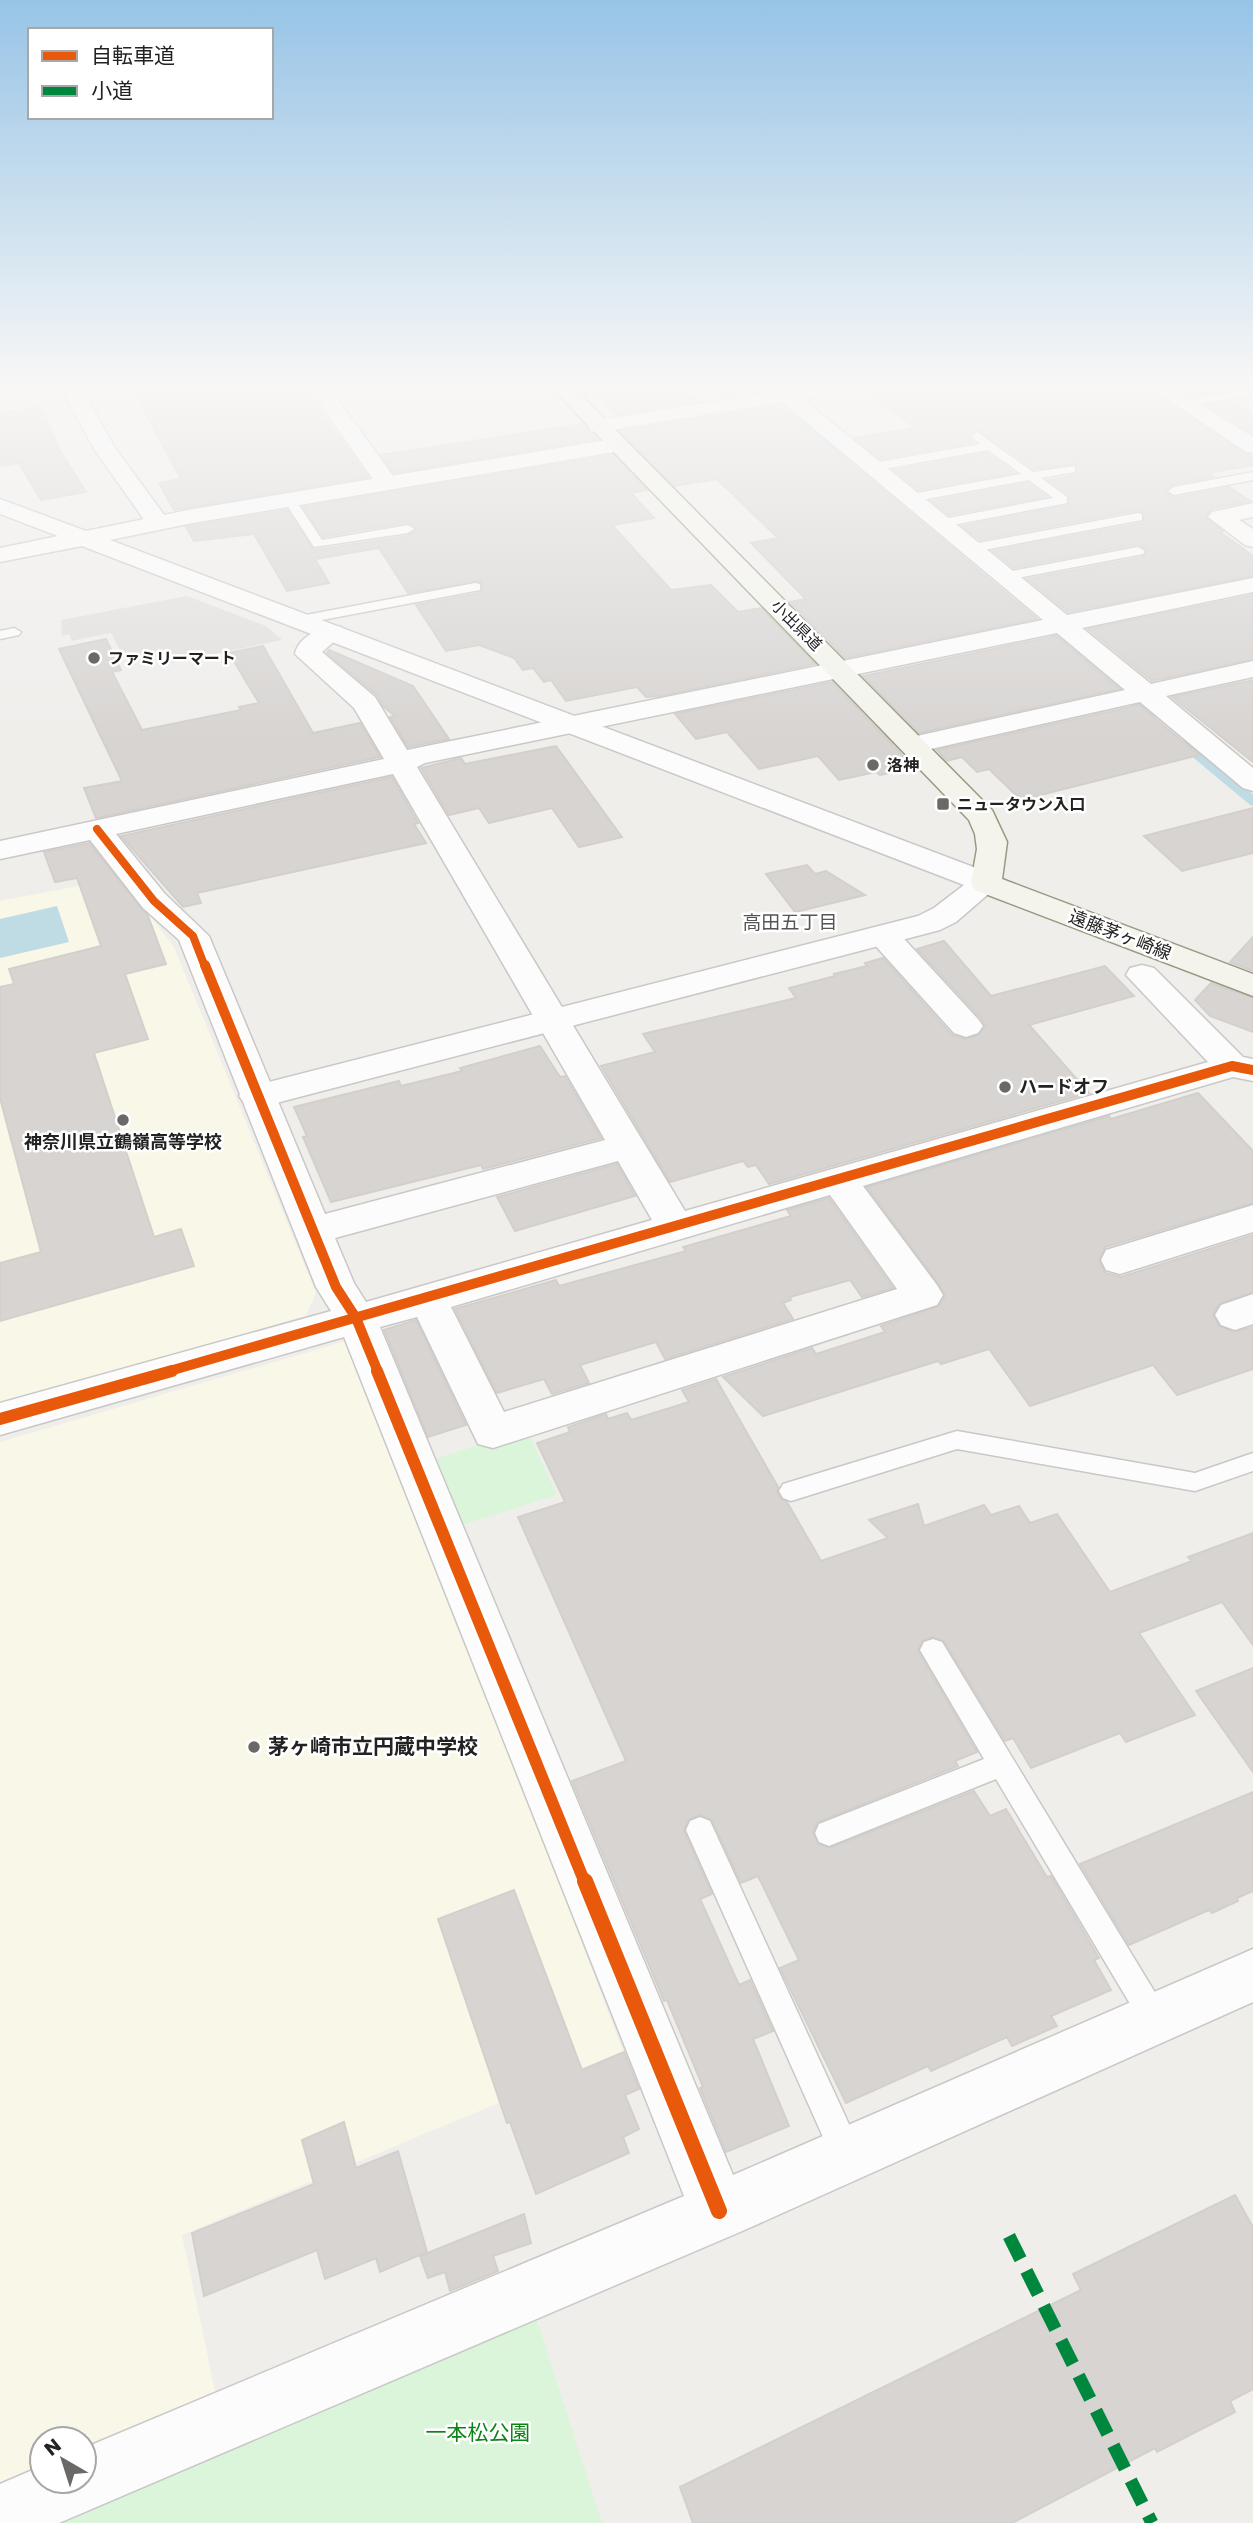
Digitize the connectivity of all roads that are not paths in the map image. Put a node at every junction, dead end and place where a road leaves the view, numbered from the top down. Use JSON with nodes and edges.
{"nodes":[{"id":1,"x":144,"y":504,"type":"edge"},
{"id":2,"x":263,"y":504,"type":"edge"},
{"id":3,"x":292,"y":504,"type":"edge"},
{"id":4,"x":676,"y":504,"type":"edge"},
{"id":5,"x":918,"y":504,"type":"edge"},
{"id":6,"x":1043,"y":504,"type":"edge"},
{"id":7,"x":0,"y":506,"type":"edge"},
{"id":8,"x":1253,"y":510,"type":"edge"},
{"id":9,"x":1138,"y":517,"type":"dead end"},
{"id":10,"x":158,"y":523,"type":"junction"},
{"id":11,"x":942,"y":523,"type":"junction"},
{"id":12,"x":408,"y":529,"type":"dead end"},
{"id":13,"x":81,"y":538,"type":"junction"},
{"id":14,"x":1253,"y":540,"type":"edge"},
{"id":15,"x":973,"y":548,"type":"junction"},
{"id":16,"x":1138,"y":551,"type":"dead end"},
{"id":17,"x":0,"y":555,"type":"edge"},
{"id":18,"x":1007,"y":576,"type":"junction"},
{"id":19,"x":1253,"y":585,"type":"edge"},
{"id":20,"x":475,"y":587,"type":"dead end"},
{"id":21,"x":301,"y":620,"type":"junction"},
{"id":22,"x":1053,"y":625,"type":"junction"},
{"id":23,"x":332,"y":632,"type":"junction"},
{"id":24,"x":1253,"y":669,"type":"edge"},
{"id":25,"x":840,"y":670,"type":"junction"},
{"id":26,"x":1136,"y":695,"type":"junction"},
{"id":27,"x":574,"y":724,"type":"junction"},
{"id":28,"x":913,"y":745,"type":"junction"},
{"id":29,"x":401,"y":764,"type":"junction"},
{"id":30,"x":1253,"y":782,"type":"edge"},
{"id":31,"x":97,"y":829,"type":"junction"},
{"id":32,"x":0,"y":850,"type":"edge"},
{"id":33,"x":986,"y":883,"type":"junction"},
{"id":34,"x":884,"y":936,"type":"junction"},
{"id":35,"x":1142,"y":975,"type":"dead end"},
{"id":36,"x":1253,"y":986,"type":"edge"},
{"id":37,"x":552,"y":1020,"type":"junction"},
{"id":38,"x":966,"y":1026,"type":"dead end"},
{"id":39,"x":1242,"y":1068,"type":"edge"},
{"id":40,"x":257,"y":1096,"type":"junction"},
{"id":41,"x":612,"y":1150,"type":"dead end"},
{"id":42,"x":838,"y":1179,"type":"junction"},
{"id":43,"x":1253,"y":1218,"type":"edge"},
{"id":44,"x":675,"y":1227,"type":"junction"},
{"id":45,"x":313,"y":1231,"type":"junction"},
{"id":46,"x":1120,"y":1260,"type":"dead end"},
{"id":47,"x":428,"y":1299,"type":"junction"},
{"id":48,"x":356,"y":1318,"type":"junction"},
{"id":49,"x":0,"y":1419,"type":"edge"},
{"id":50,"x":1253,"y":1462,"type":"edge"},
{"id":51,"x":790,"y":1491,"type":"dead end"},
{"id":52,"x":933,"y":1650,"type":"dead end"},
{"id":53,"x":1001,"y":1764,"type":"junction"},
{"id":54,"x":700,"y":1830,"type":"dead end"},
{"id":55,"x":830,"y":1833,"type":"dead end"},
{"id":56,"x":1253,"y":1975,"type":"edge"},
{"id":57,"x":1155,"y":2019,"type":"junction"},
{"id":58,"x":847,"y":2155,"type":"junction"},
{"id":59,"x":719,"y":2211,"type":"junction"},
{"id":60,"x":98,"y":2475,"type":"edge"},
{"id":61,"x":50,"y":2495,"type":"edge"},
{"id":62,"x":0,"y":2516,"type":"edge"}],
"edges":[{"from":1,"to":10,"type":"street"},
{"from":2,"to":10,"type":"street"},
{"from":3,"to":12,"type":"lane"},
{"from":4,"to":25,"type":"main road","name":"小出県道"},
{"from":5,"to":11,"type":"street"},
{"from":6,"to":11,"type":"lane"},
{"from":7,"to":13,"type":"street"},
{"from":8,"to":14,"type":"street"},
{"from":9,"to":15,"type":"lane"},
{"from":10,"to":13,"type":"street"},
{"from":11,"to":15,"type":"street"},
{"from":13,"to":17,"type":"street"},
{"from":13,"to":21,"type":"street"},
{"from":15,"to":18,"type":"street"},
{"from":16,"to":18,"type":"lane"},
{"from":18,"to":22,"type":"street"},
{"from":19,"to":22,"type":"street"},
{"from":20,"to":21,"type":"lane"},
{"from":21,"to":23,"type":"street"},
{"from":22,"to":25,"type":"street"},
{"from":22,"to":26,"type":"street"},
{"from":23,"to":27,"type":"street"},
{"from":23,"to":29,"type":"street"},
{"from":24,"to":26,"type":"street"},
{"from":25,"to":27,"type":"street"},
{"from":25,"to":28,"type":"main road","name":"小出県道"},
{"from":26,"to":28,"type":"street"},
{"from":26,"to":30,"type":"street"},
{"from":27,"to":29,"type":"street"},
{"from":27,"to":33,"type":"street"},
{"from":28,"to":33,"type":"main road","name":"小出県道"},
{"from":29,"to":31,"type":"street"},
{"from":29,"to":37,"type":"street"},
{"from":31,"to":32,"type":"street"},
{"from":31,"to":40,"type":"street"},
{"from":33,"to":34,"type":"street"},
{"from":33,"to":36,"type":"main road","name":"遠藤茅ヶ崎線"},
{"from":34,"to":37,"type":"street"},
{"from":34,"to":38,"type":"street"},
{"from":35,"to":39,"type":"street"},
{"from":37,"to":40,"type":"street"},
{"from":37,"to":44,"type":"street"},
{"from":39,"to":42,"type":"street"},
{"from":40,"to":45,"type":"street"},
{"from":41,"to":45,"type":"street"},
{"from":42,"to":44,"type":"street"},
{"from":42,"to":47,"type":"street"},
{"from":43,"to":46,"type":"street"},
{"from":44,"to":47,"type":"street"},
{"from":45,"to":48,"type":"street"},
{"from":47,"to":48,"type":"street"},
{"from":48,"to":49,"type":"street"},
{"from":48,"to":59,"type":"street"},
{"from":50,"to":51,"type":"lane"},
{"from":52,"to":53,"type":"lane"},
{"from":53,"to":55,"type":"lane"},
{"from":53,"to":57,"type":"lane"},
{"from":54,"to":58,"type":"lane"},
{"from":56,"to":57,"type":"street"},
{"from":57,"to":58,"type":"street"},
{"from":58,"to":59,"type":"street"},
{"from":59,"to":60,"type":"street"},
{"from":61,"to":62,"type":"street"}]}
